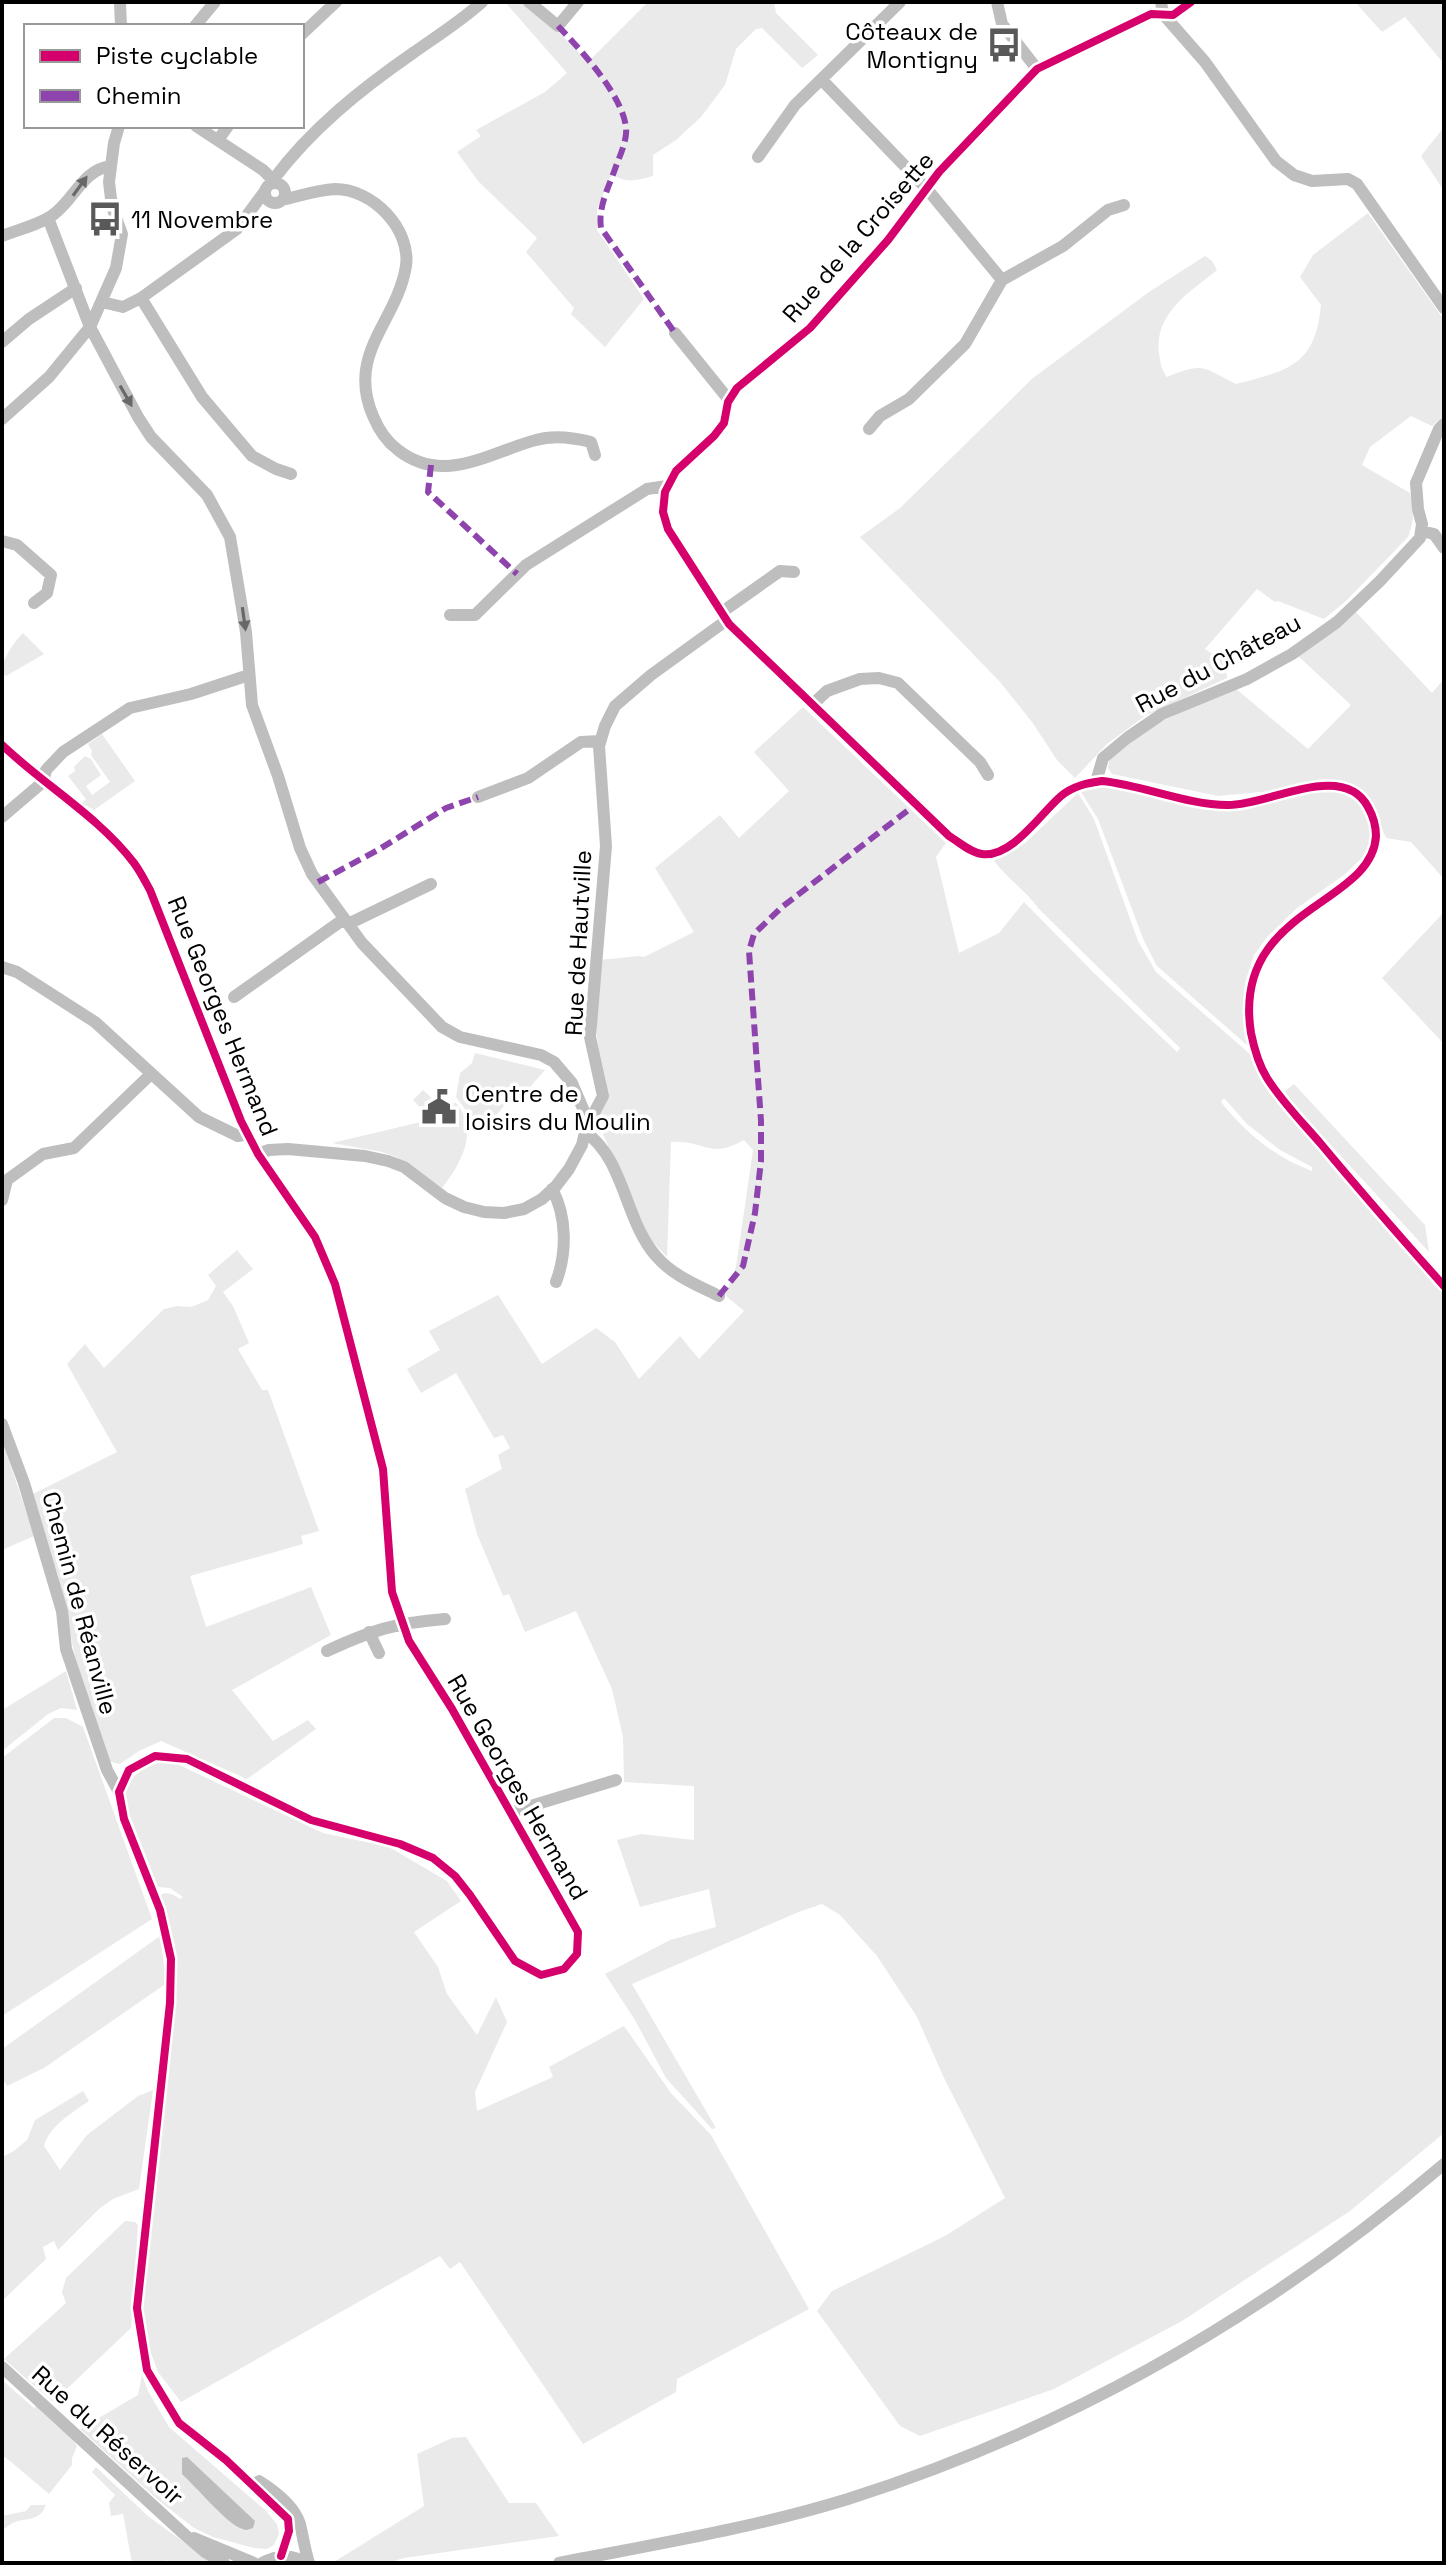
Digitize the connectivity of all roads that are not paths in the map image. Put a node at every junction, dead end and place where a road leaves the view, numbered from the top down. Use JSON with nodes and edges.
{"nodes":[{"id":1,"x":120,"y":2,"type":"edge"},
{"id":2,"x":215,"y":2,"type":"edge"},
{"id":3,"x":336,"y":2,"type":"edge"},
{"id":4,"x":482,"y":2,"type":"edge"},
{"id":5,"x":529,"y":2,"type":"edge"},
{"id":6,"x":578,"y":2,"type":"edge"},
{"id":7,"x":900,"y":2,"type":"edge"},
{"id":8,"x":997,"y":2,"type":"edge"},
{"id":9,"x":1191,"y":2,"type":"edge"},
{"id":10,"x":1162,"y":8,"type":"edge"},
{"id":11,"x":121,"y":24,"type":"edge"},
{"id":12,"x":197,"y":24,"type":"edge"},
{"id":13,"x":304,"y":32,"type":"edge"},
{"id":14,"x":1037,"y":69,"type":"junction"},
{"id":15,"x":822,"y":80,"type":"junction"},
{"id":16,"x":118,"y":128,"type":"edge"},
{"id":17,"x":199,"y":128,"type":"edge"},
{"id":18,"x":227,"y":128,"type":"edge"},
{"id":19,"x":218,"y":140,"type":"junction"},
{"id":20,"x":758,"y":157,"type":"dead end"},
{"id":21,"x":111,"y":166,"type":"junction"},
{"id":22,"x":927,"y":189,"type":"junction"},
{"id":23,"x":275,"y":191,"type":"junction"},
{"id":24,"x":1124,"y":205,"type":"dead end"},
{"id":25,"x":48,"y":218,"type":"junction"},
{"id":26,"x":2,"y":236,"type":"edge"},
{"id":27,"x":1002,"y":280,"type":"junction"},
{"id":28,"x":76,"y":288,"type":"junction"},
{"id":29,"x":141,"y":298,"type":"junction"},
{"id":30,"x":102,"y":302,"type":"junction"},
{"id":31,"x":1444,"y":308,"type":"edge"},
{"id":32,"x":90,"y":327,"type":"junction"},
{"id":33,"x":675,"y":333,"type":"dead end"},
{"id":34,"x":2,"y":342,"type":"edge"},
{"id":35,"x":729,"y":400,"type":"junction"},
{"id":36,"x":2,"y":419,"type":"edge"},
{"id":37,"x":1444,"y":424,"type":"edge"},
{"id":38,"x":869,"y":429,"type":"dead end"},
{"id":39,"x":595,"y":455,"type":"dead end"},
{"id":40,"x":291,"y":474,"type":"dead end"},
{"id":41,"x":667,"y":486,"type":"junction"},
{"id":42,"x":1421,"y":531,"type":"junction"},
{"id":43,"x":2,"y":541,"type":"edge"},
{"id":44,"x":1444,"y":548,"type":"edge"},
{"id":45,"x":794,"y":572,"type":"dead end"},
{"id":46,"x":34,"y":603,"type":"dead end"},
{"id":47,"x":450,"y":615,"type":"dead end"},
{"id":48,"x":725,"y":616,"type":"junction"},
{"id":49,"x":249,"y":675,"type":"junction"},
{"id":50,"x":813,"y":704,"type":"junction"},
{"id":51,"x":600,"y":741,"type":"junction"},
{"id":52,"x":2,"y":745,"type":"edge"},
{"id":53,"x":988,"y":775,"type":"dead end"},
{"id":54,"x":43,"y":782,"type":"junction"},
{"id":55,"x":1096,"y":782,"type":"junction"},
{"id":56,"x":478,"y":797,"type":"dead end"},
{"id":57,"x":2,"y":817,"type":"edge"},
{"id":58,"x":431,"y":884,"type":"dead end"},
{"id":59,"x":346,"y":921,"type":"junction"},
{"id":60,"x":2,"y":967,"type":"edge"},
{"id":61,"x":234,"y":997,"type":"dead end"},
{"id":62,"x":151,"y":1074,"type":"junction"},
{"id":63,"x":586,"y":1130,"type":"junction"},
{"id":64,"x":248,"y":1134,"type":"junction"},
{"id":65,"x":258,"y":1154,"type":"junction"},
{"id":66,"x":552,"y":1189,"type":"junction"},
{"id":67,"x":2,"y":1200,"type":"edge"},
{"id":68,"x":556,"y":1282,"type":"dead end"},
{"id":69,"x":1444,"y":1286,"type":"edge"},
{"id":70,"x":719,"y":1296,"type":"dead end"},
{"id":71,"x":2,"y":1424,"type":"edge"},
{"id":72,"x":445,"y":1619,"type":"dead end"},
{"id":73,"x":403,"y":1623,"type":"junction"},
{"id":74,"x":369,"y":1632,"type":"junction"},
{"id":75,"x":327,"y":1651,"type":"dead end"},
{"id":76,"x":379,"y":1653,"type":"dead end"},
{"id":77,"x":616,"y":1780,"type":"dead end"},
{"id":78,"x":119,"y":1792,"type":"junction"},
{"id":79,"x":511,"y":1812,"type":"junction"},
{"id":80,"x":1444,"y":2164,"type":"edge"},
{"id":81,"x":2,"y":2367,"type":"edge"},
{"id":82,"x":226,"y":2460,"type":"junction"},
{"id":83,"x":184,"y":2534,"type":"junction"},
{"id":84,"x":281,"y":2556,"type":"junction"},
{"id":85,"x":224,"y":2563,"type":"edge"},
{"id":86,"x":254,"y":2563,"type":"edge"},
{"id":87,"x":262,"y":2563,"type":"edge"},
{"id":88,"x":308,"y":2563,"type":"edge"},
{"id":89,"x":559,"y":2563,"type":"edge"}],
"edges":[{"from":1,"to":11,"type":"street"},
{"from":2,"to":12,"type":"street"},
{"from":3,"to":13,"type":"street"},
{"from":4,"to":23,"type":"street"},
{"from":5,"to":6,"type":"street"},
{"from":7,"to":15,"type":"street"},
{"from":8,"to":14,"type":"street"},
{"from":9,"to":10,"type":"street","name":"Rue de la Croisette"},
{"from":10,"to":14,"type":"street","name":"Rue de la Croisette"},
{"from":10,"to":31,"type":"street"},
{"from":14,"to":22,"type":"street","name":"Rue de la Croisette"},
{"from":15,"to":20,"type":"street"},
{"from":15,"to":22,"type":"street"},
{"from":16,"to":21,"type":"street"},
{"from":17,"to":19,"type":"street"},
{"from":18,"to":19,"type":"street"},
{"from":19,"to":23,"type":"street"},
{"from":25,"to":21,"type":"street","one_way":true},
{"from":21,"to":30,"type":"street"},
{"from":22,"to":27,"type":"street"},
{"from":22,"to":35,"type":"street","name":"Rue de la Croisette"},
{"from":23,"to":29,"type":"street"},
{"from":23,"to":39,"type":"street"},
{"from":24,"to":27,"type":"street"},
{"from":25,"to":26,"type":"street"},
{"from":25,"to":28,"type":"street"},
{"from":27,"to":38,"type":"street"},
{"from":28,"to":32,"type":"street"},
{"from":28,"to":34,"type":"street"},
{"from":29,"to":30,"type":"street"},
{"from":29,"to":40,"type":"street"},
{"from":30,"to":32,"type":"street"},
{"from":32,"to":36,"type":"street"},
{"from":32,"to":49,"type":"street","one_way":true},
{"from":33,"to":35,"type":"street"},
{"from":35,"to":41,"type":"street","name":"Rue de la Croisette"},
{"from":37,"to":42,"type":"street"},
{"from":41,"to":47,"type":"street"},
{"from":41,"to":48,"type":"street"},
{"from":42,"to":44,"type":"street"},
{"from":42,"to":55,"type":"street","name":"Rue du Château"},
{"from":43,"to":46,"type":"street"},
{"from":45,"to":48,"type":"street","name":"Rue de Hautville"},
{"from":48,"to":50,"type":"street"},
{"from":48,"to":51,"type":"street","name":"Rue de Hautville"},
{"from":49,"to":54,"type":"street"},
{"from":49,"to":59,"type":"street"},
{"from":50,"to":53,"type":"street"},
{"from":50,"to":55,"type":"street"},
{"from":51,"to":56,"type":"street"},
{"from":51,"to":63,"type":"street","name":"Rue de Hautville"},
{"from":52,"to":54,"type":"street","name":"Rue Georges Hermand"},
{"from":54,"to":57,"type":"street"},
{"from":54,"to":64,"type":"street","name":"Rue Georges Hermand"},
{"from":55,"to":69,"type":"street"},
{"from":58,"to":59,"type":"street"},
{"from":59,"to":61,"type":"street"},
{"from":59,"to":63,"type":"street"},
{"from":60,"to":62,"type":"street"},
{"from":62,"to":64,"type":"street"},
{"from":62,"to":67,"type":"street"},
{"from":63,"to":66,"type":"street","name":"Rue de Hautville"},
{"from":63,"to":70,"type":"street"},
{"from":64,"to":65,"type":"street","name":"Rue Georges Hermand"},
{"from":65,"to":66,"type":"street","name":"Rue de Hautville"},
{"from":65,"to":73,"type":"street","name":"Rue Georges Hermand"},
{"from":66,"to":68,"type":"street"},
{"from":71,"to":78,"type":"street","name":"Chemin de Réanville"},
{"from":72,"to":73,"type":"street"},
{"from":73,"to":74,"type":"street"},
{"from":73,"to":79,"type":"street","name":"Rue Georges Hermand"},
{"from":74,"to":75,"type":"street"},
{"from":74,"to":76,"type":"street"},
{"from":77,"to":79,"type":"street"},
{"from":78,"to":79,"type":"street","name":"Rue Georges Hermand"},
{"from":78,"to":82,"type":"street"},
{"from":80,"to":89,"type":"street"},
{"from":81,"to":83,"type":"street","name":"Rue du Réservoir"},
{"from":82,"to":84,"type":"street"},
{"from":82,"to":88,"type":"street"},
{"from":83,"to":85,"type":"street","name":"Rue du Réservoir"},
{"from":83,"to":86,"type":"street","name":"Rue du Réservoir"},
{"from":84,"to":87,"type":"street"},
{"from":84,"to":88,"type":"street"}]}
